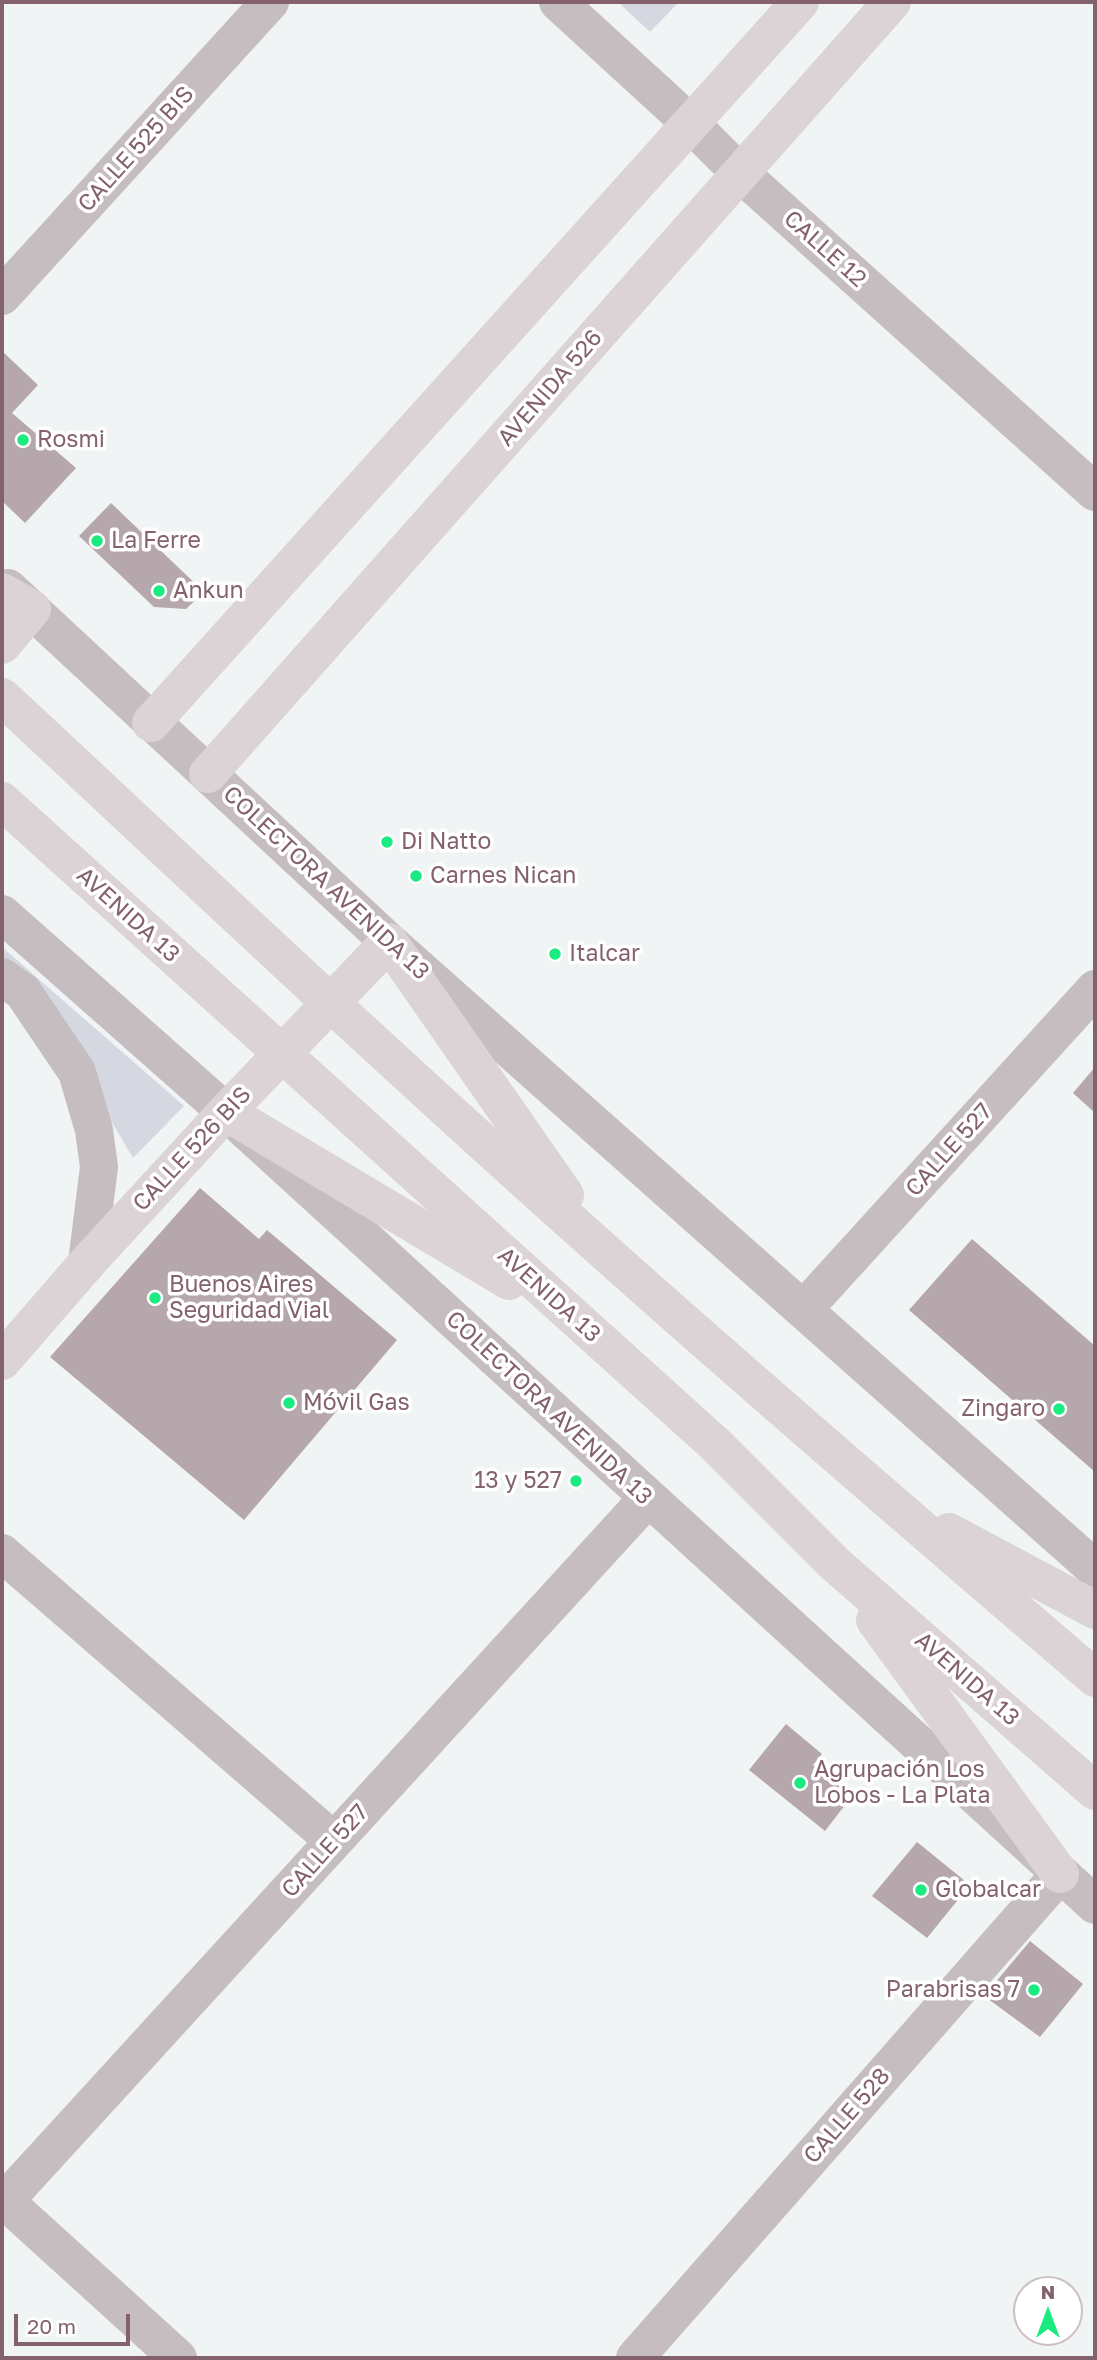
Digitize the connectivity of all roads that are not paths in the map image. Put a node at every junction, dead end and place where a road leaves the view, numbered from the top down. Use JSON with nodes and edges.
{"nodes":[{"id":1,"x":270,"y":2,"type":"edge"},
{"id":2,"x":558,"y":2,"type":"edge"},
{"id":3,"x":800,"y":2,"type":"edge"},
{"id":4,"x":892,"y":2,"type":"edge"},
{"id":5,"x":691,"y":124,"type":"junction"},
{"id":6,"x":740,"y":173,"type":"junction"},
{"id":7,"x":2,"y":296,"type":"edge"},
{"id":8,"x":1095,"y":492,"type":"edge"},
{"id":9,"x":2,"y":582,"type":"edge"},
{"id":10,"x":17,"y":601,"type":"edge"},
{"id":11,"x":2,"y":645,"type":"edge"},
{"id":12,"x":2,"y":697,"type":"edge"},
{"id":13,"x":151,"y":723,"type":"junction"},
{"id":14,"x":208,"y":774,"type":"junction"},
{"id":15,"x":2,"y":801,"type":"edge"},
{"id":16,"x":2,"y":914,"type":"edge"},
{"id":17,"x":389,"y":942,"type":"junction"},
{"id":18,"x":1095,"y":989,"type":"edge"},
{"id":19,"x":9,"y":995,"type":"edge"},
{"id":20,"x":331,"y":1003,"type":"junction"},
{"id":21,"x":282,"y":1053,"type":"junction"},
{"id":22,"x":226,"y":1112,"type":"junction"},
{"id":23,"x":604,"y":1251,"type":"junction"},
{"id":24,"x":87,"y":1263,"type":"junction"},
{"id":25,"x":803,"y":1310,"type":"junction"},
{"id":26,"x":583,"y":1325,"type":"junction"},
{"id":27,"x":2,"y":1361,"type":"edge"},
{"id":28,"x":882,"y":1495,"type":"junction"},
{"id":29,"x":648,"y":1498,"type":"junction"},
{"id":30,"x":2,"y":1553,"type":"edge"},
{"id":31,"x":835,"y":1564,"type":"junction"},
{"id":32,"x":1095,"y":1569,"type":"edge"},
{"id":33,"x":1095,"y":1610,"type":"edge"},
{"id":34,"x":1095,"y":1678,"type":"edge"},
{"id":35,"x":1095,"y":1791,"type":"edge"},
{"id":36,"x":334,"y":1841,"type":"junction"},
{"id":37,"x":1060,"y":1874,"type":"junction"},
{"id":38,"x":1095,"y":1905,"type":"edge"},
{"id":39,"x":3,"y":2203,"type":"edge"},
{"id":40,"x":178,"y":2358,"type":"edge"},
{"id":41,"x":635,"y":2358,"type":"edge"}],
"edges":[{"from":1,"to":7,"type":"street","name":"CALLE 525 BIS"},
{"from":2,"to":5,"type":"street","name":"CALLE 12"},
{"from":3,"to":5,"type":"main road"},
{"from":4,"to":6,"type":"main road","name":"AVENIDA 526"},
{"from":5,"to":6,"type":"street","name":"CALLE 12"},
{"from":5,"to":13,"type":"main road"},
{"from":6,"to":8,"type":"street","name":"CALLE 12"},
{"from":6,"to":14,"type":"main road","name":"AVENIDA 526"},
{"from":9,"to":10,"type":"street","name":"COLECTORA AVENIDA 13"},
{"from":10,"to":11,"type":"main road"},
{"from":10,"to":13,"type":"street","name":"COLECTORA AVENIDA 13"},
{"from":12,"to":20,"type":"main road"},
{"from":13,"to":14,"type":"street","name":"COLECTORA AVENIDA 13"},
{"from":14,"to":17,"type":"street","name":"COLECTORA AVENIDA 13"},
{"from":15,"to":21,"type":"main road","name":"AVENIDA 13"},
{"from":16,"to":22,"type":"street","name":"COLECTORA AVENIDA 13"},
{"from":17,"to":20,"type":"main road","name":"CALLE 526 BIS"},
{"from":17,"to":23,"type":"main road"},
{"from":17,"to":25,"type":"street","name":"COLECTORA AVENIDA 13"},
{"from":18,"to":25,"type":"street","name":"CALLE 527"},
{"from":19,"to":24,"type":"street"},
{"from":20,"to":21,"type":"main road","name":"CALLE 526 BIS"},
{"from":20,"to":23,"type":"main road"},
{"from":21,"to":22,"type":"main road","name":"CALLE 526 BIS"},
{"from":21,"to":26,"type":"main road","name":"AVENIDA 13"},
{"from":22,"to":24,"type":"main road","name":"CALLE 526 BIS"},
{"from":22,"to":26,"type":"main road"},
{"from":22,"to":29,"type":"street","name":"COLECTORA AVENIDA 13"},
{"from":23,"to":28,"type":"main road"},
{"from":24,"to":27,"type":"main road","name":"CALLE 526 BIS"},
{"from":25,"to":32,"type":"street","name":"COLECTORA AVENIDA 13"},
{"from":26,"to":31,"type":"main road","name":"AVENIDA 13"},
{"from":28,"to":33,"type":"main road"},
{"from":28,"to":34,"type":"main road"},
{"from":29,"to":36,"type":"street","name":"CALLE 527"},
{"from":29,"to":37,"type":"street","name":"COLECTORA AVENIDA 13"},
{"from":30,"to":36,"type":"street"},
{"from":31,"to":35,"type":"main road","name":"AVENIDA 13"},
{"from":31,"to":37,"type":"main road"},
{"from":36,"to":39,"type":"street","name":"CALLE 527"},
{"from":37,"to":38,"type":"street","name":"COLECTORA AVENIDA 13"},
{"from":37,"to":41,"type":"street","name":"CALLE 528"},
{"from":39,"to":40,"type":"street"}]}
